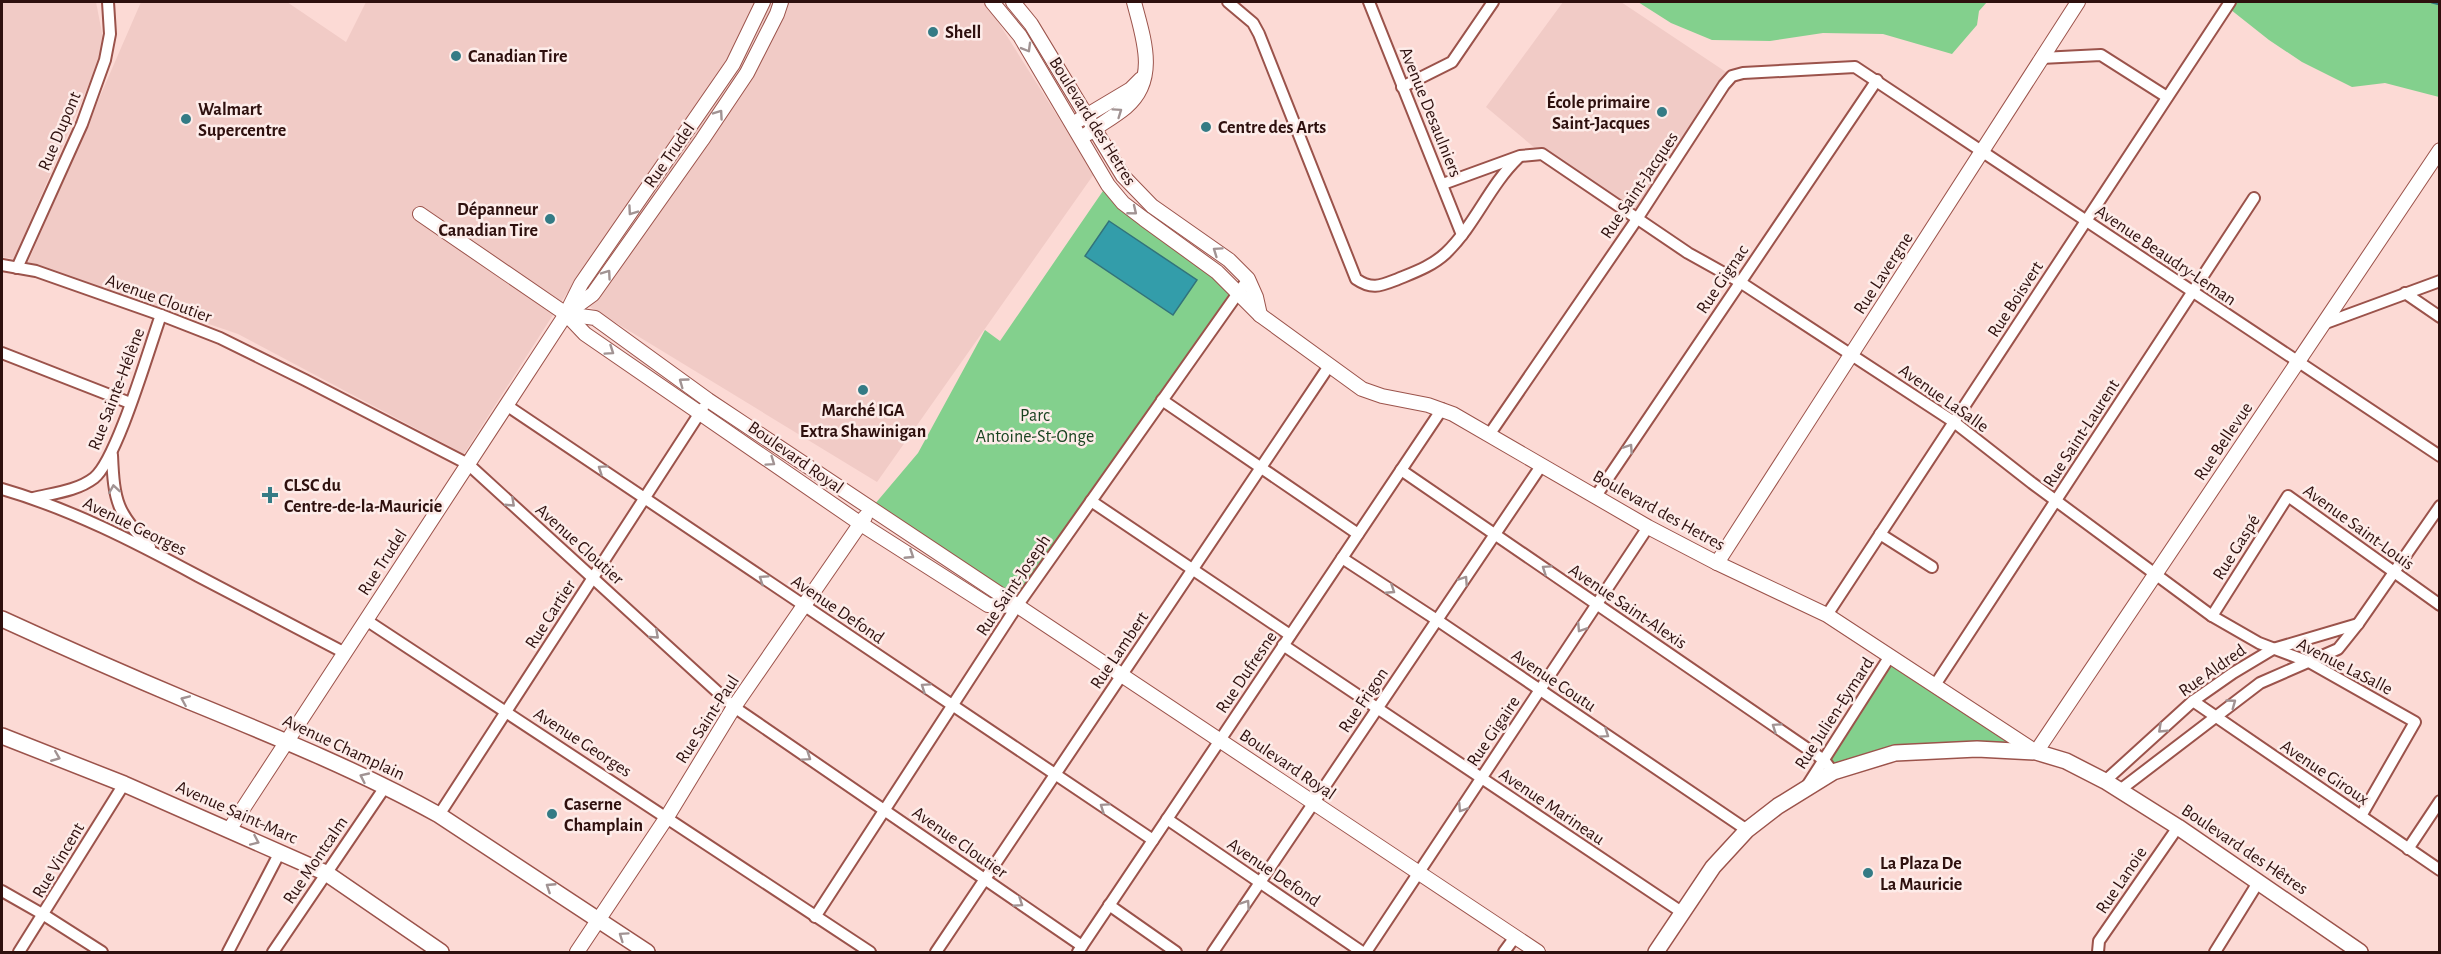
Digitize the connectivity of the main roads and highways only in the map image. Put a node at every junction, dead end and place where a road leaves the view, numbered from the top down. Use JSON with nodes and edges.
{"nodes":[{"id":1,"x":2,"y":619,"type":"edge"},
{"id":2,"x":2,"y":736,"type":"edge"},
{"id":3,"x":424,"y":948,"type":"edge"},
{"id":4,"x":441,"y":952,"type":"edge"},
{"id":5,"x":648,"y":952,"type":"edge"},
{"id":6,"x":1656,"y":952,"type":"edge"},
{"id":7,"x":2360,"y":952,"type":"edge"}],
"edges":[{"from":5,"to":1,"type":"main road","name":"Avenue Champlain","one_way":true},
{"from":2,"to":3,"type":"main road","name":"Avenue Saint-Marc","one_way":true},
{"from":3,"to":4,"type":"main road","name":"Avenue Saint-Marc"},
{"from":6,"to":7,"type":"main road","name":"Boulevard des Hêtres"}]}
